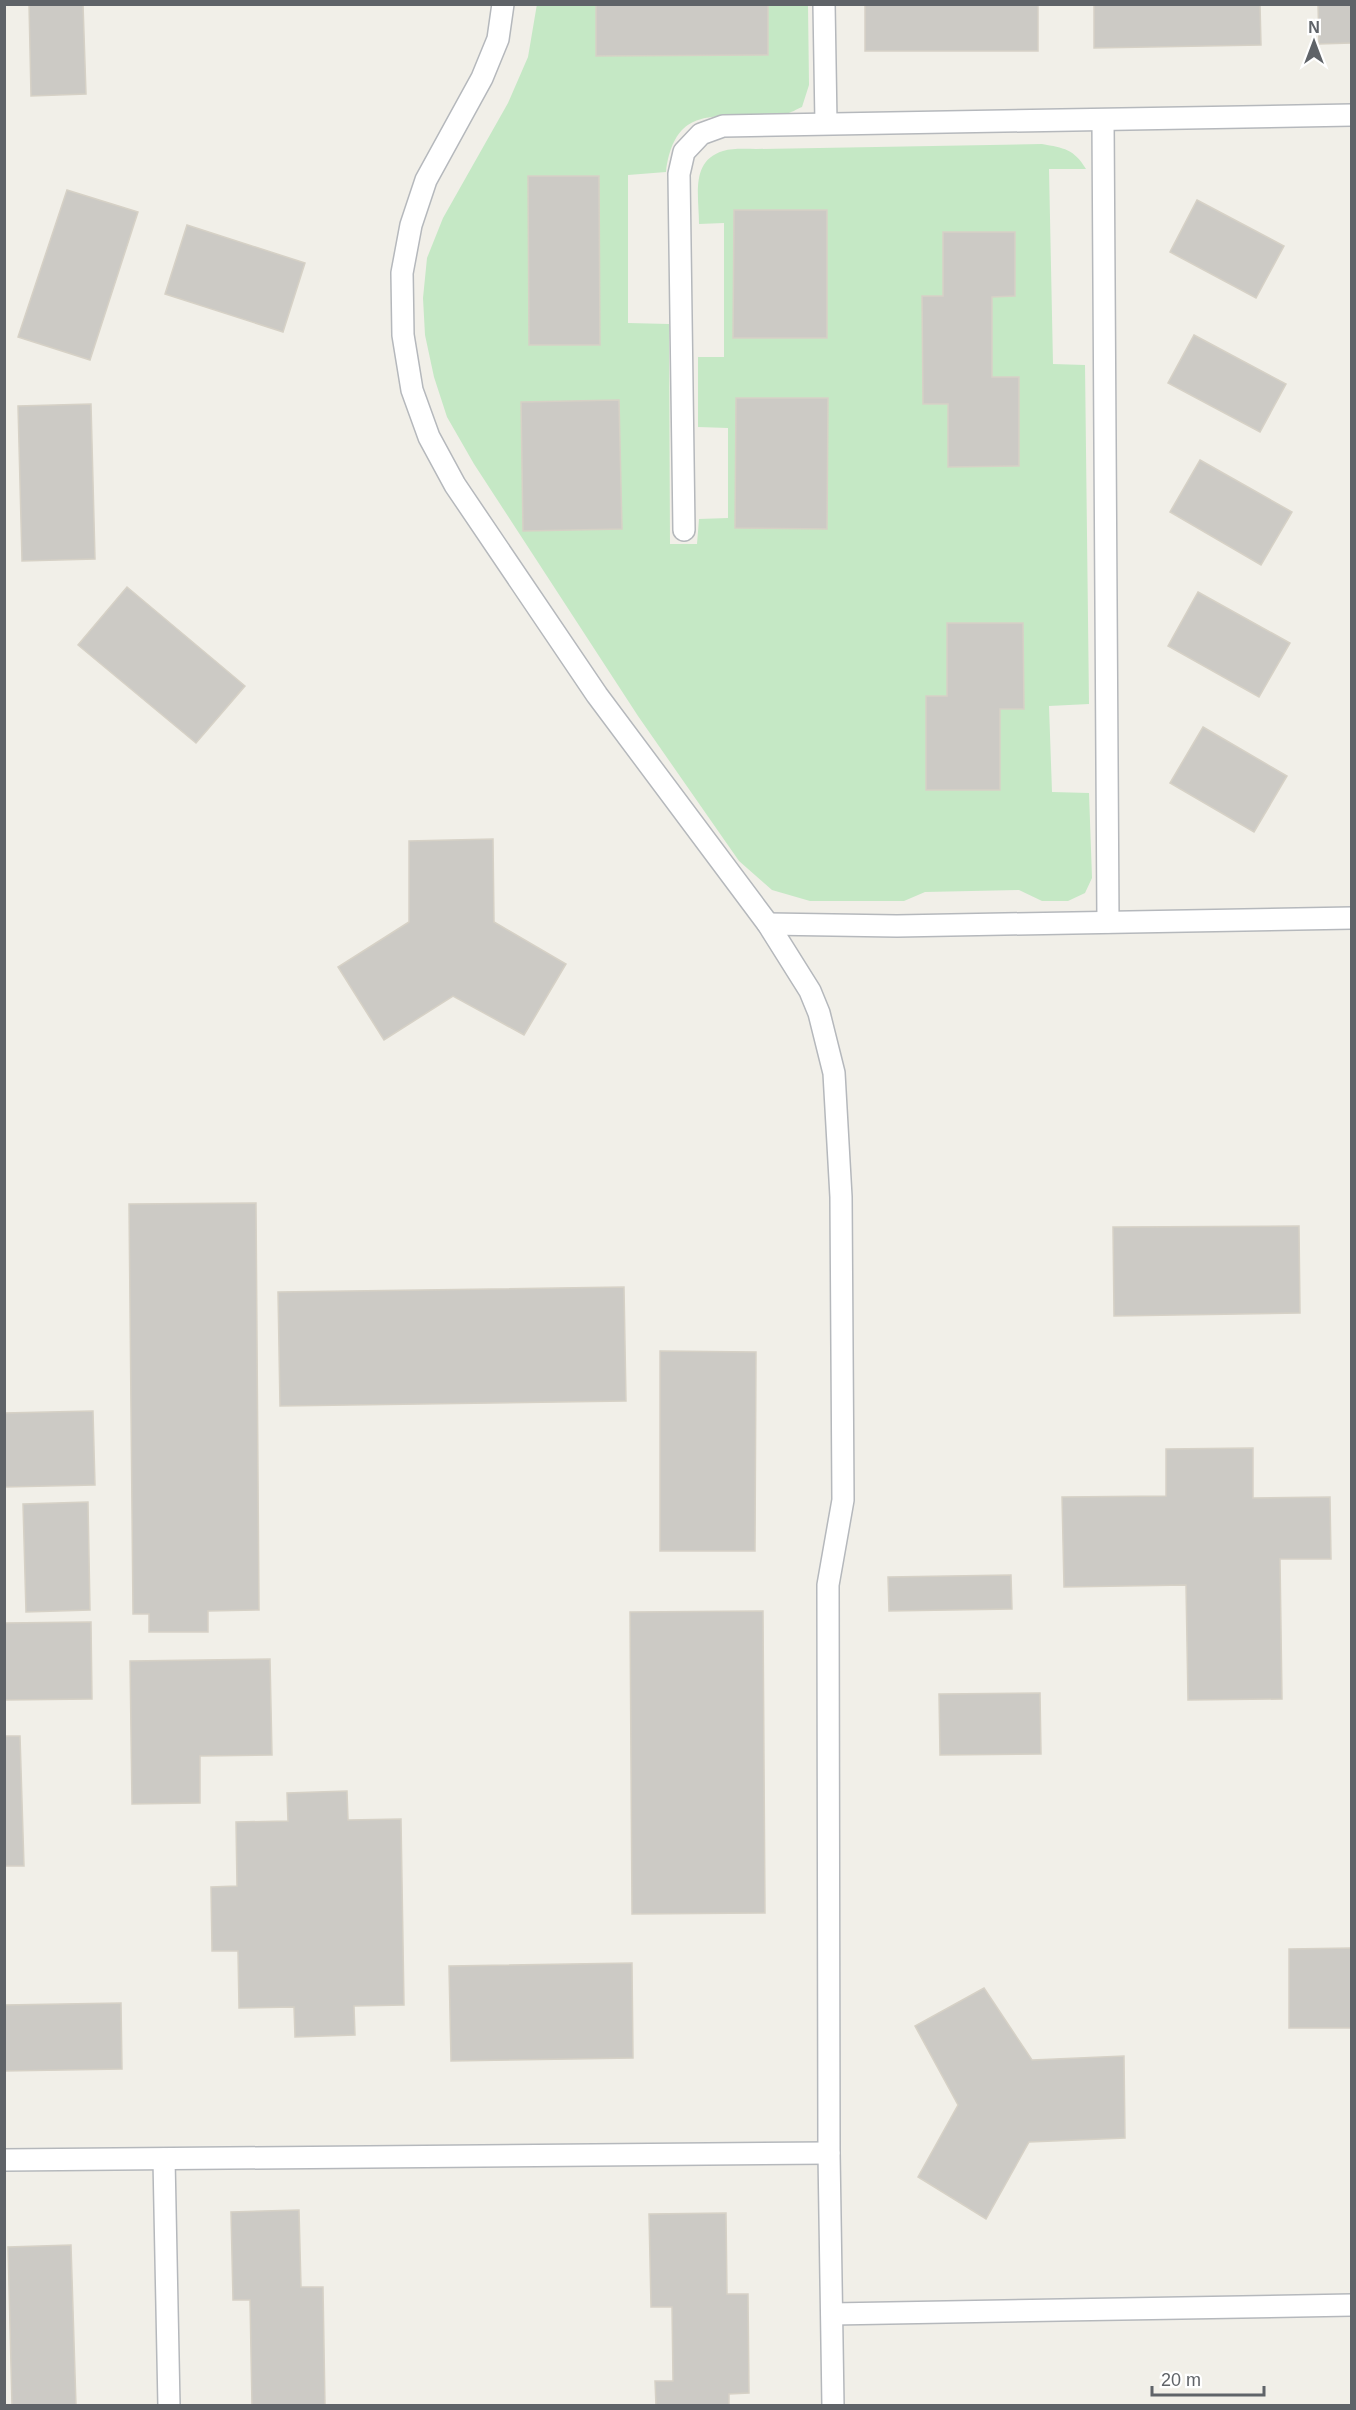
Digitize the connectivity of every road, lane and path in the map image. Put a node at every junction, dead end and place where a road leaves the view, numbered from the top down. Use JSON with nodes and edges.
{"nodes":[{"id":1,"x":502,"y":4,"type":"edge"},
{"id":2,"x":824,"y":4,"type":"edge"},
{"id":3,"x":1352,"y":115,"type":"edge"},
{"id":4,"x":1103,"y":120,"type":"junction"},
{"id":5,"x":826,"y":123,"type":"junction"},
{"id":6,"x":684,"y":530,"type":"dead end"},
{"id":7,"x":1352,"y":918,"type":"edge"},
{"id":8,"x":1108,"y":922,"type":"junction"},
{"id":9,"x":768,"y":924,"type":"junction"},
{"id":10,"x":829,"y":2153,"type":"junction"},
{"id":11,"x":165,"y":2159,"type":"junction"},
{"id":12,"x":4,"y":2160,"type":"edge"},
{"id":13,"x":1352,"y":2305,"type":"edge"},
{"id":14,"x":832,"y":2314,"type":"junction"},
{"id":15,"x":169,"y":2406,"type":"edge"},
{"id":16,"x":833,"y":2406,"type":"edge"}],
"edges":[{"from":1,"to":9,"type":"lane"},
{"from":2,"to":5,"type":"lane"},
{"from":3,"to":4,"type":"lane"},
{"from":4,"to":5,"type":"lane"},
{"from":4,"to":8,"type":"lane"},
{"from":5,"to":6,"type":"lane"},
{"from":7,"to":8,"type":"lane"},
{"from":8,"to":9,"type":"lane"},
{"from":9,"to":10,"type":"lane"},
{"from":10,"to":11,"type":"lane"},
{"from":10,"to":14,"type":"lane"},
{"from":11,"to":12,"type":"lane"},
{"from":11,"to":15,"type":"lane"},
{"from":13,"to":14,"type":"lane"},
{"from":14,"to":16,"type":"lane"}]}
